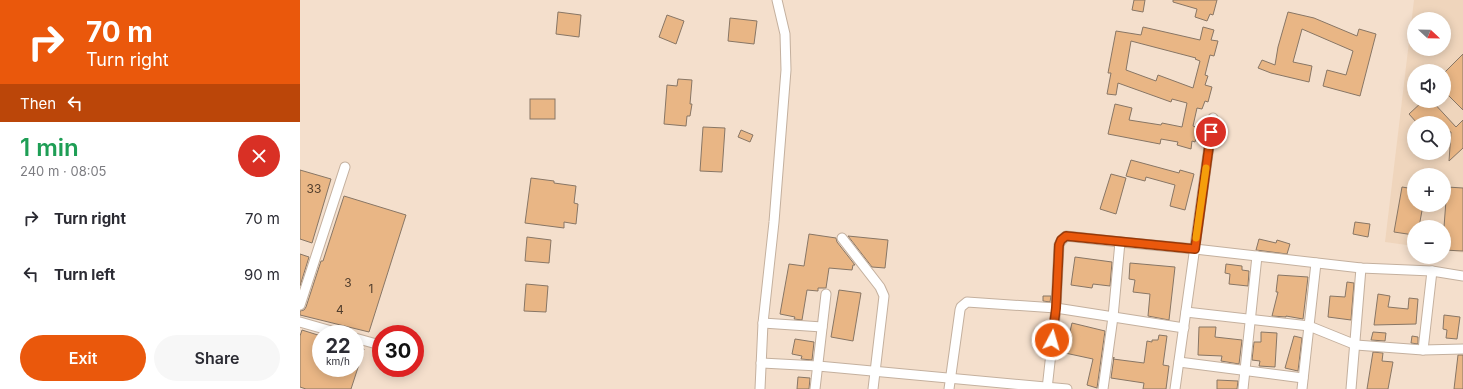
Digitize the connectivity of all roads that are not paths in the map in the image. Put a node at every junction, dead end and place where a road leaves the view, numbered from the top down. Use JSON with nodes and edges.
{"nodes":[{"id":1,"x":777,"y":0,"type":"edge"},
{"id":2,"x":1213,"y":118,"type":"dead end"},
{"id":3,"x":345,"y":167,"type":"dead end"},
{"id":4,"x":842,"y":238,"type":"dead end"},
{"id":5,"x":1120,"y":242,"type":"junction"},
{"id":6,"x":1195,"y":249,"type":"junction"},
{"id":7,"x":1257,"y":256,"type":"junction"},
{"id":8,"x":1316,"y":263,"type":"junction"},
{"id":9,"x":1361,"y":268,"type":"junction"},
{"id":10,"x":1432,"y":272,"type":"junction"},
{"id":11,"x":1463,"y":276,"type":"edge"},
{"id":12,"x":826,"y":294,"type":"dead end"},
{"id":13,"x":300,"y":305,"type":"edge"},
{"id":14,"x":1056,"y":308,"type":"junction"},
{"id":15,"x":1186,"y":312,"type":"junction"},
{"id":16,"x":1113,"y":317,"type":"junction"},
{"id":17,"x":1251,"y":320,"type":"junction"},
{"id":18,"x":300,"y":322,"type":"edge"},
{"id":19,"x":764,"y":323,"type":"junction"},
{"id":20,"x":312,"y":325,"type":"edge"},
{"id":21,"x":1309,"y":326,"type":"junction"},
{"id":22,"x":822,"y":327,"type":"junction"},
{"id":23,"x":1184,"y":328,"type":"junction"},
{"id":24,"x":364,"y":341,"type":"edge"},
{"id":25,"x":372,"y":343,"type":"dead end"},
{"id":26,"x":1356,"y":345,"type":"junction"},
{"id":27,"x":1463,"y":349,"type":"edge"},
{"id":28,"x":1423,"y":350,"type":"junction"},
{"id":29,"x":1179,"y":362,"type":"junction"},
{"id":30,"x":761,"y":363,"type":"junction"},
{"id":31,"x":818,"y":366,"type":"junction"},
{"id":32,"x":874,"y":371,"type":"junction"},
{"id":33,"x":1245,"y":371,"type":"junction"},
{"id":34,"x":950,"y":378,"type":"junction"},
{"id":35,"x":1303,"y":378,"type":"junction"},
{"id":36,"x":1047,"y":388,"type":"edge"},
{"id":37,"x":760,"y":389,"type":"edge"},
{"id":38,"x":815,"y":389,"type":"edge"},
{"id":39,"x":872,"y":389,"type":"edge"},
{"id":40,"x":949,"y":389,"type":"edge"},
{"id":41,"x":1067,"y":389,"type":"edge"},
{"id":42,"x":1103,"y":389,"type":"edge"},
{"id":43,"x":1175,"y":389,"type":"edge"},
{"id":44,"x":1243,"y":389,"type":"edge"},
{"id":45,"x":1302,"y":389,"type":"edge"},
{"id":46,"x":1351,"y":389,"type":"edge"}],
"edges":[{"from":1,"to":19,"type":"street"},
{"from":2,"to":6,"type":"street"},
{"from":3,"to":13,"type":"street"},
{"from":4,"to":32,"type":"street"},
{"from":5,"to":6,"type":"street"},
{"from":5,"to":14,"type":"street"},
{"from":5,"to":16,"type":"street"},
{"from":6,"to":7,"type":"street"},
{"from":6,"to":15,"type":"street"},
{"from":7,"to":8,"type":"street"},
{"from":7,"to":17,"type":"street"},
{"from":8,"to":9,"type":"street"},
{"from":8,"to":21,"type":"street"},
{"from":9,"to":10,"type":"street"},
{"from":9,"to":26,"type":"street"},
{"from":10,"to":11,"type":"street"},
{"from":10,"to":28,"type":"street"},
{"from":12,"to":22,"type":"street"},
{"from":14,"to":16,"type":"street"},
{"from":14,"to":34,"type":"street"},
{"from":14,"to":36,"type":"street"},
{"from":15,"to":17,"type":"street"},
{"from":15,"to":23,"type":"street"},
{"from":16,"to":23,"type":"street"},
{"from":16,"to":42,"type":"street"},
{"from":17,"to":21,"type":"street"},
{"from":17,"to":33,"type":"street"},
{"from":18,"to":20,"type":"street"},
{"from":19,"to":22,"type":"street"},
{"from":19,"to":30,"type":"street"},
{"from":21,"to":26,"type":"street"},
{"from":21,"to":35,"type":"street"},
{"from":22,"to":31,"type":"street"},
{"from":23,"to":29,"type":"street"},
{"from":24,"to":25,"type":"street"},
{"from":26,"to":28,"type":"street"},
{"from":26,"to":46,"type":"street"},
{"from":27,"to":28,"type":"street"},
{"from":29,"to":33,"type":"street"},
{"from":29,"to":43,"type":"street"},
{"from":30,"to":31,"type":"street"},
{"from":30,"to":37,"type":"street"},
{"from":31,"to":32,"type":"street"},
{"from":31,"to":38,"type":"street"},
{"from":32,"to":34,"type":"street"},
{"from":32,"to":39,"type":"street"},
{"from":33,"to":35,"type":"street"},
{"from":33,"to":44,"type":"street"},
{"from":34,"to":36,"type":"street"},
{"from":34,"to":40,"type":"street"},
{"from":35,"to":45,"type":"street"},
{"from":36,"to":41,"type":"street"}]}
